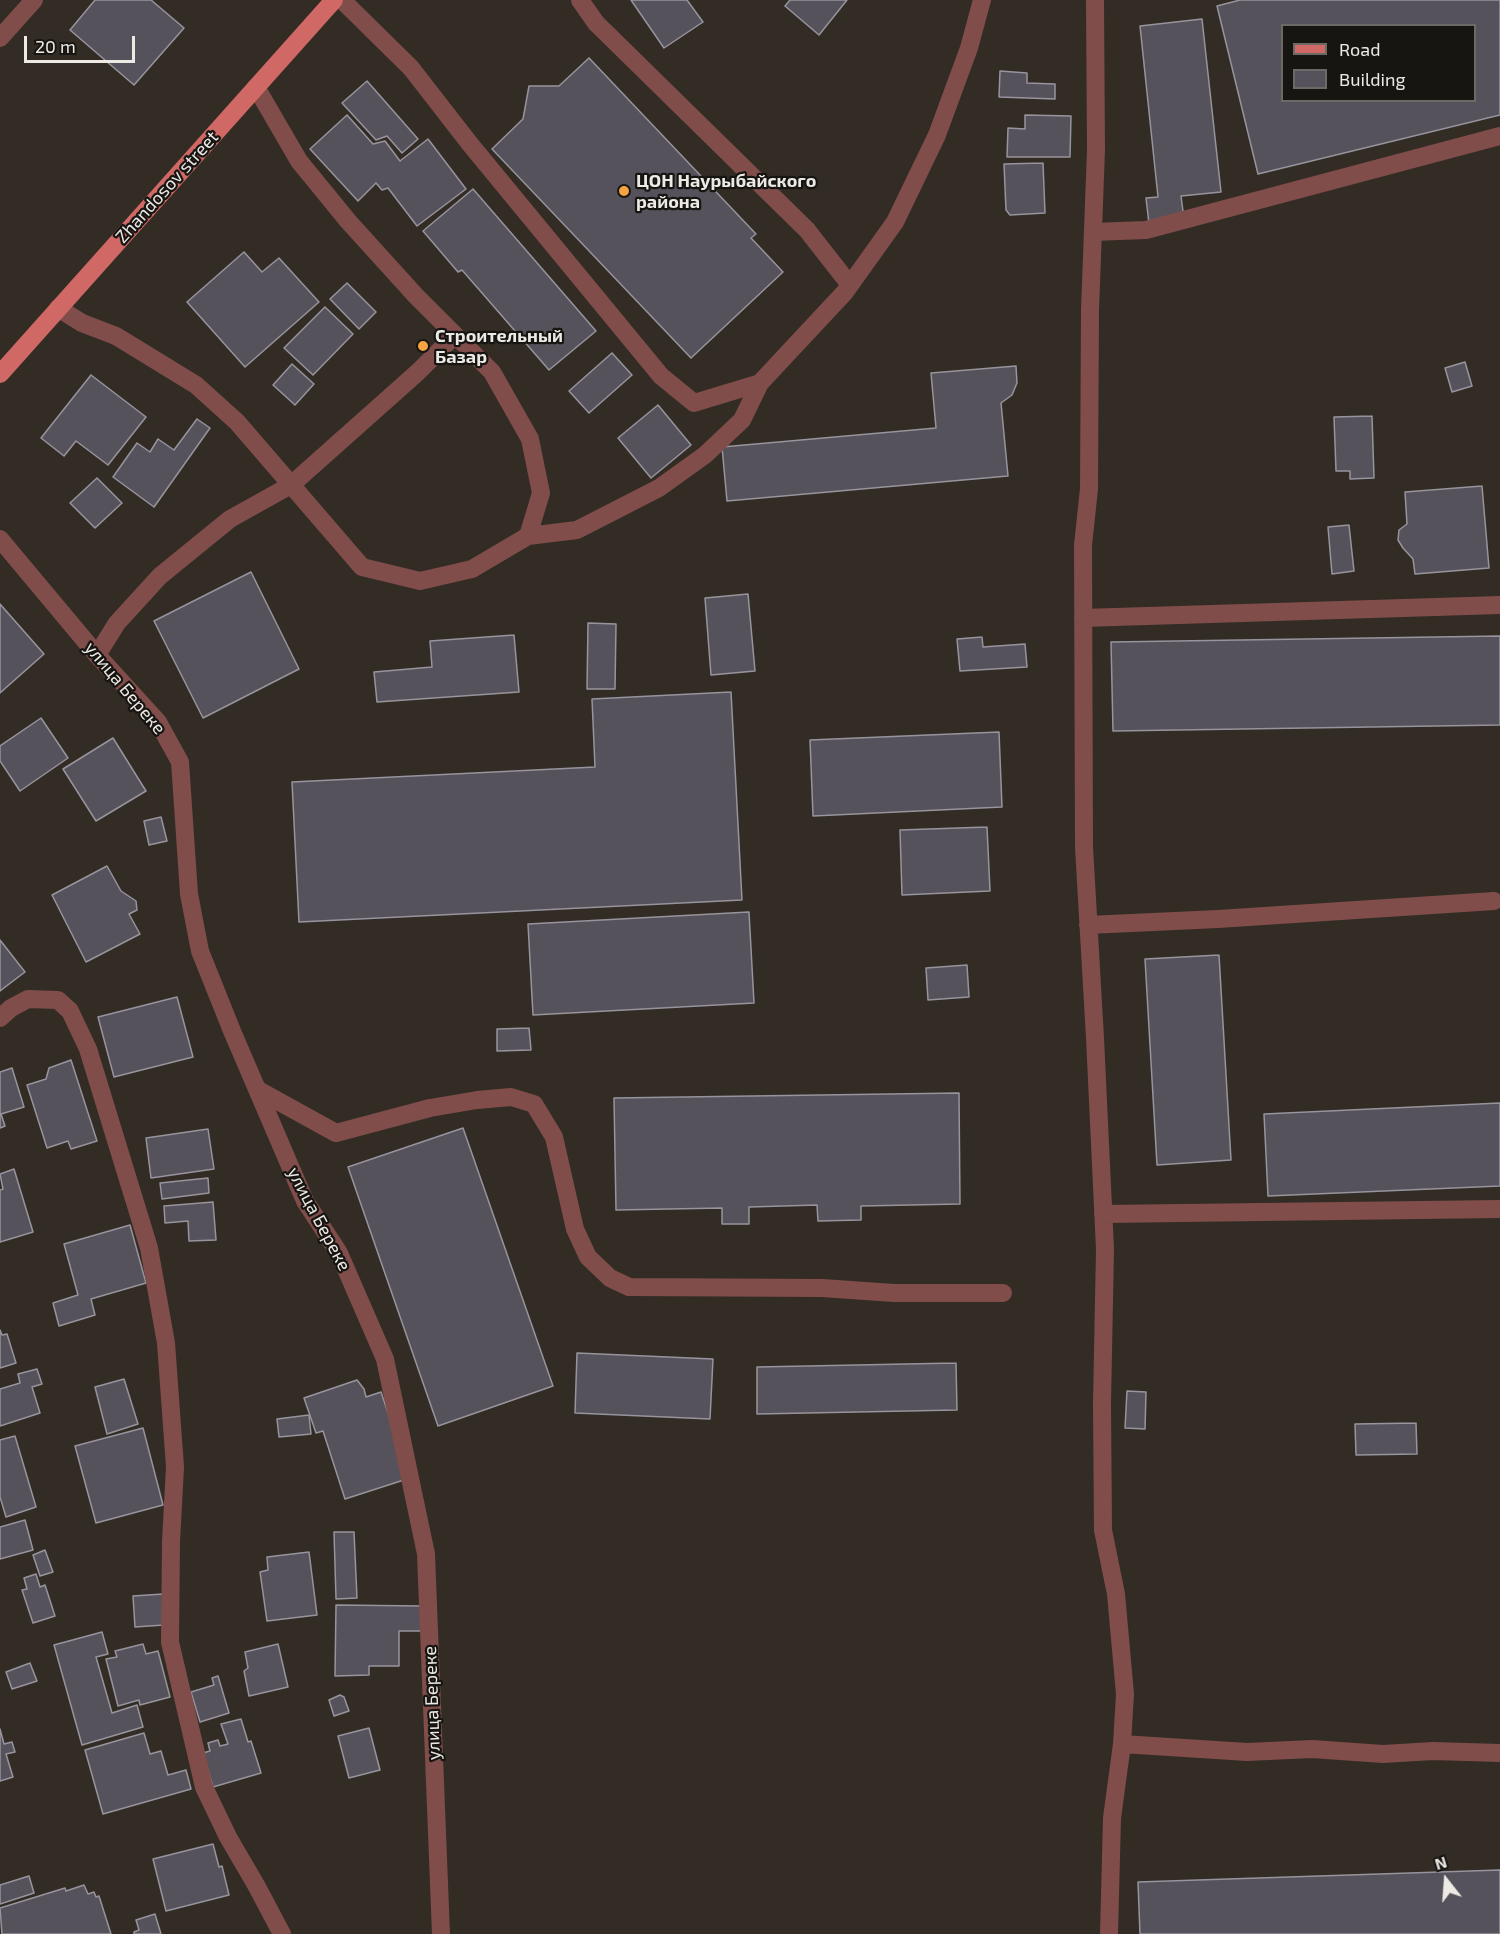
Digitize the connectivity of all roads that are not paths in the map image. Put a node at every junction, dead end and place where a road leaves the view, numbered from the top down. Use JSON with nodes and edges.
{"nodes":[{"id":1,"x":34,"y":0,"type":"edge"},
{"id":2,"x":334,"y":0,"type":"edge"},
{"id":3,"x":342,"y":0,"type":"edge"},
{"id":4,"x":580,"y":0,"type":"edge"},
{"id":5,"x":982,"y":0,"type":"edge"},
{"id":6,"x":1095,"y":0,"type":"edge"},
{"id":7,"x":0,"y":13,"type":"edge"},
{"id":8,"x":21,"y":15,"type":"junction"},
{"id":9,"x":0,"y":38,"type":"edge"},
{"id":10,"x":256,"y":87,"type":"junction"},
{"id":11,"x":1500,"y":136,"type":"edge"},
{"id":12,"x":1093,"y":232,"type":"junction"},
{"id":13,"x":850,"y":285,"type":"junction"},
{"id":14,"x":58,"y":308,"type":"junction"},
{"id":15,"x":455,"y":335,"type":"junction"},
{"id":16,"x":0,"y":374,"type":"edge"},
{"id":17,"x":760,"y":382,"type":"junction"},
{"id":18,"x":291,"y":485,"type":"junction"},
{"id":19,"x":528,"y":536,"type":"junction"},
{"id":20,"x":0,"y":539,"type":"edge"},
{"id":21,"x":1500,"y":605,"type":"edge"},
{"id":22,"x":1083,"y":618,"type":"junction"},
{"id":23,"x":97,"y":655,"type":"junction"},
{"id":24,"x":1494,"y":901,"type":"dead end"},
{"id":25,"x":1088,"y":925,"type":"junction"},
{"id":26,"x":0,"y":1018,"type":"edge"},
{"id":27,"x":258,"y":1089,"type":"junction"},
{"id":28,"x":1500,"y":1209,"type":"edge"},
{"id":29,"x":1103,"y":1214,"type":"junction"},
{"id":30,"x":1003,"y":1293,"type":"dead end"},
{"id":31,"x":1122,"y":1744,"type":"junction"},
{"id":32,"x":1500,"y":1753,"type":"edge"},
{"id":33,"x":282,"y":1934,"type":"edge"},
{"id":34,"x":441,"y":1934,"type":"edge"},
{"id":35,"x":1109,"y":1934,"type":"edge"}],
"edges":[{"from":1,"to":8,"type":"street"},
{"from":2,"to":10,"type":"main road","name":"Zhandosov street"},
{"from":3,"to":17,"type":"street"},
{"from":4,"to":13,"type":"street"},
{"from":5,"to":13,"type":"street"},
{"from":6,"to":12,"type":"street"},
{"from":7,"to":8,"type":"street"},
{"from":8,"to":9,"type":"street"},
{"from":10,"to":14,"type":"main road","name":"Zhandosov street"},
{"from":10,"to":15,"type":"street"},
{"from":11,"to":12,"type":"street"},
{"from":12,"to":22,"type":"street"},
{"from":13,"to":17,"type":"street"},
{"from":14,"to":16,"type":"main road","name":"Zhandosov street"},
{"from":14,"to":18,"type":"street"},
{"from":15,"to":18,"type":"street"},
{"from":15,"to":19,"type":"street"},
{"from":17,"to":19,"type":"street"},
{"from":18,"to":19,"type":"street"},
{"from":18,"to":23,"type":"street"},
{"from":20,"to":23,"type":"street","name":"улица Береке"},
{"from":21,"to":22,"type":"street"},
{"from":22,"to":25,"type":"street"},
{"from":23,"to":27,"type":"street","name":"улица Береке"},
{"from":24,"to":25,"type":"street"},
{"from":25,"to":29,"type":"street"},
{"from":26,"to":33,"type":"street"},
{"from":27,"to":30,"type":"street"},
{"from":27,"to":34,"type":"street","name":"улица Береке"},
{"from":28,"to":29,"type":"street"},
{"from":29,"to":31,"type":"street"},
{"from":31,"to":32,"type":"street"},
{"from":31,"to":35,"type":"street"}]}
